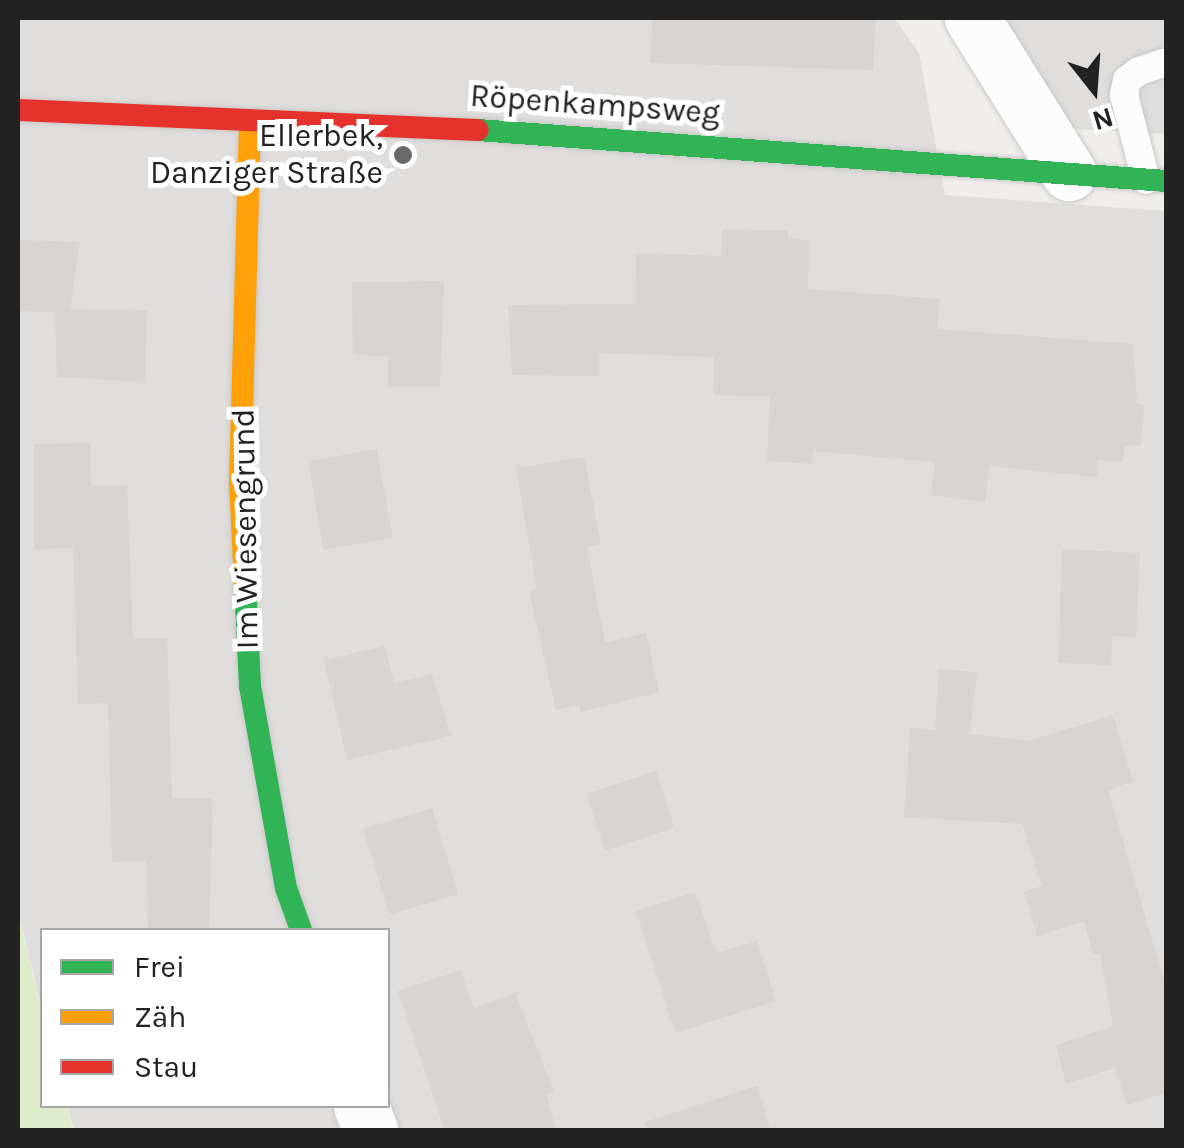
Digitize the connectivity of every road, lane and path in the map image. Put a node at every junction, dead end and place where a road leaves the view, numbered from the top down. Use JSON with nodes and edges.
{"nodes":[{"id":1,"x":972,"y":18,"type":"edge"},
{"id":2,"x":1166,"y":62,"type":"edge"},
{"id":3,"x":18,"y":110,"type":"edge"},
{"id":4,"x":250,"y":122,"type":"junction"},
{"id":5,"x":1069,"y":173,"type":"junction"},
{"id":6,"x":1156,"y":180,"type":"edge"},
{"id":7,"x":300,"y":928,"type":"edge"}],
"edges":[{"from":1,"to":5,"type":"street"},
{"from":2,"to":6,"type":"lane"},
{"from":3,"to":4,"type":"street","name":"Röpenkampsweg"},
{"from":4,"to":5,"type":"street","name":"Röpenkampsweg"},
{"from":4,"to":7,"type":"street","name":"Im Wiesengrund"},
{"from":5,"to":6,"type":"street","name":"Röpenkampsweg"}]}
